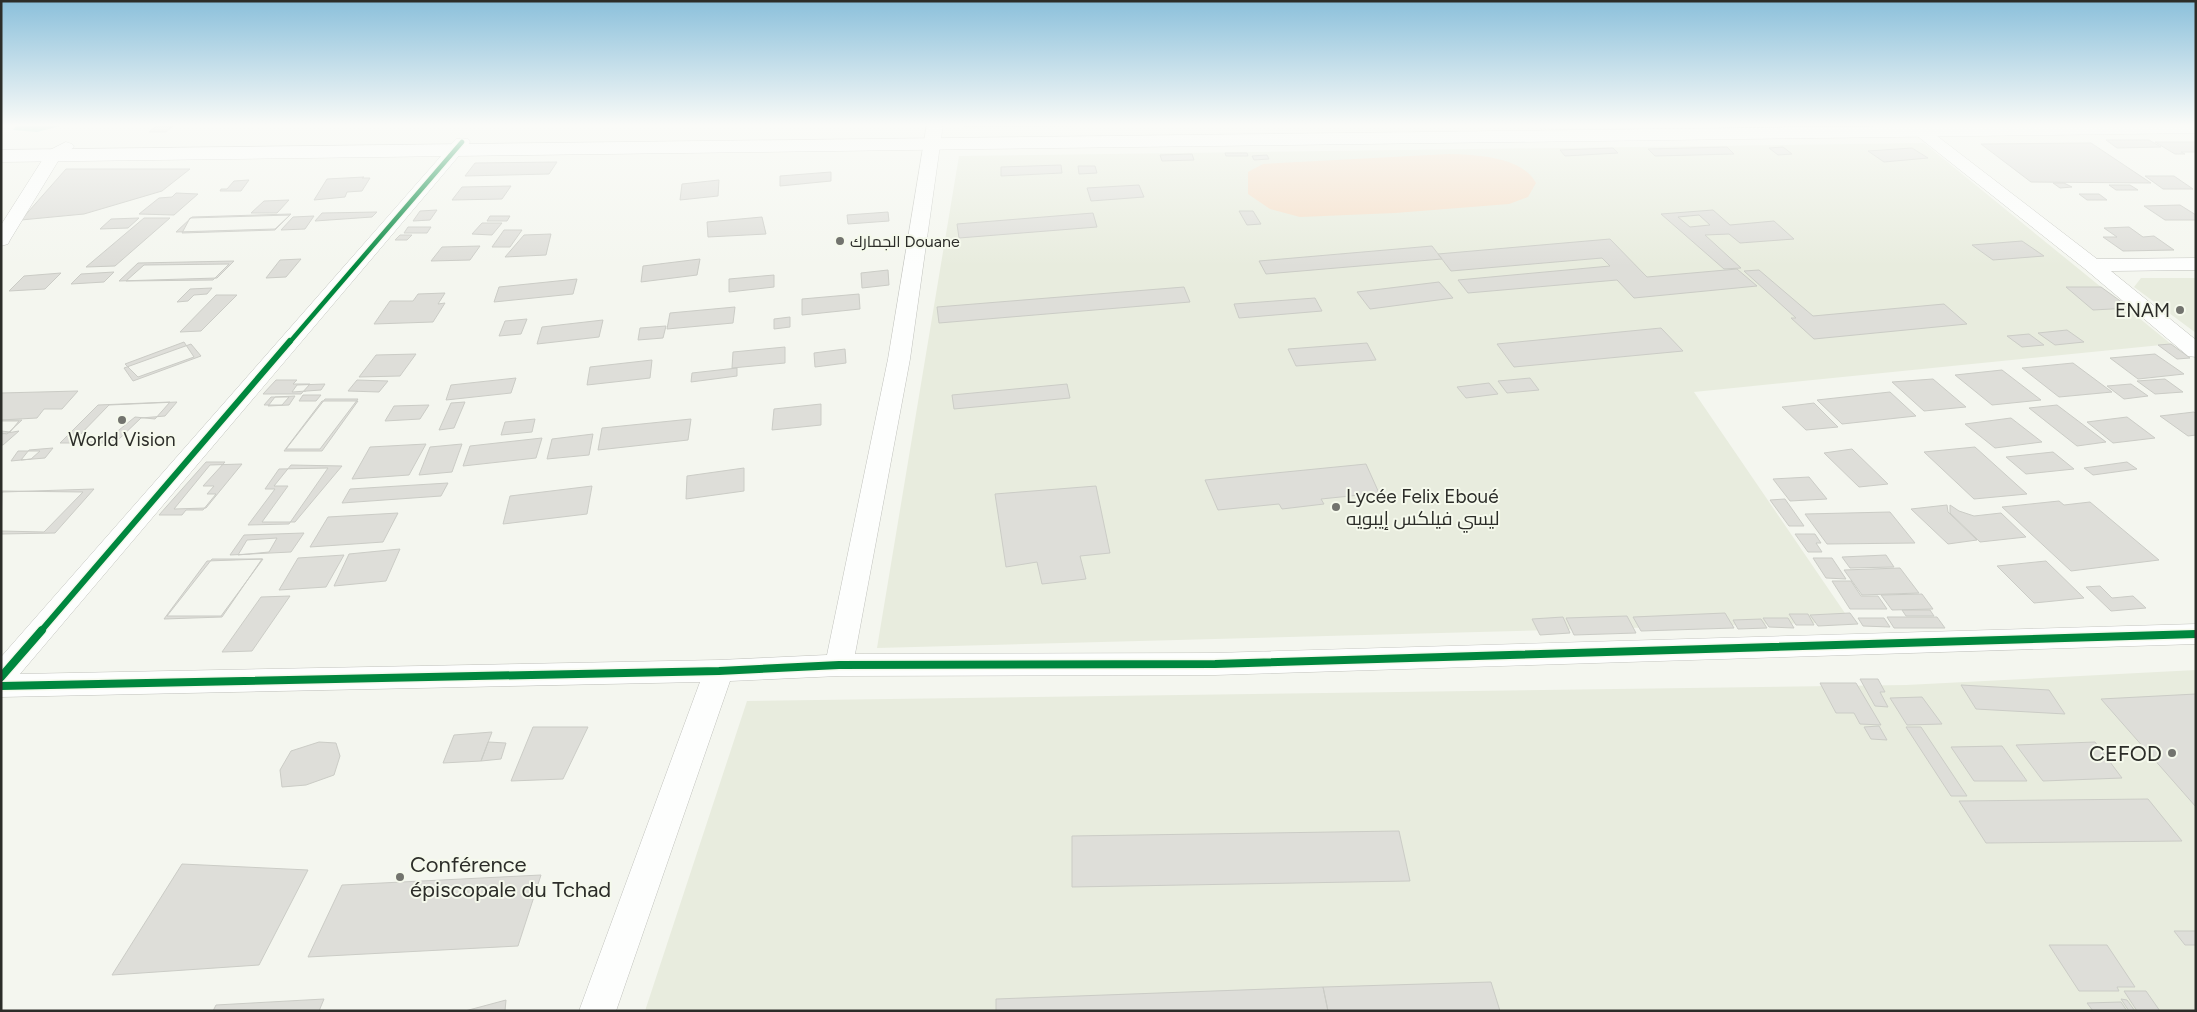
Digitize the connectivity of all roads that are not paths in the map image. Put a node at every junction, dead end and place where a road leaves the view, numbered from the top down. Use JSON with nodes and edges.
{"nodes":[{"id":1,"x":47,"y":171,"type":"edge"},
{"id":2,"x":436,"y":171,"type":"edge"},
{"id":3,"x":928,"y":171,"type":"edge"},
{"id":4,"x":1972,"y":171,"type":"edge"},
{"id":5,"x":1,"y":240,"type":"edge"},
{"id":6,"x":2196,"y":264,"type":"edge"},
{"id":7,"x":2092,"y":265,"type":"junction"},
{"id":8,"x":2196,"y":351,"type":"edge"},
{"id":9,"x":2196,"y":634,"type":"edge"},
{"id":10,"x":839,"y":665,"type":"junction"},
{"id":11,"x":719,"y":671,"type":"junction"},
{"id":12,"x":1,"y":677,"type":"edge"},
{"id":13,"x":1,"y":686,"type":"edge"},
{"id":14,"x":597,"y":1011,"type":"edge"}],
"edges":[{"from":1,"to":5,"type":"street"},
{"from":2,"to":12,"type":"street"},
{"from":3,"to":10,"type":"street"},
{"from":4,"to":7,"type":"street"},
{"from":6,"to":7,"type":"street"},
{"from":7,"to":8,"type":"street"},
{"from":9,"to":10,"type":"street"},
{"from":10,"to":11,"type":"street"},
{"from":11,"to":13,"type":"street"},
{"from":11,"to":14,"type":"street"}]}
